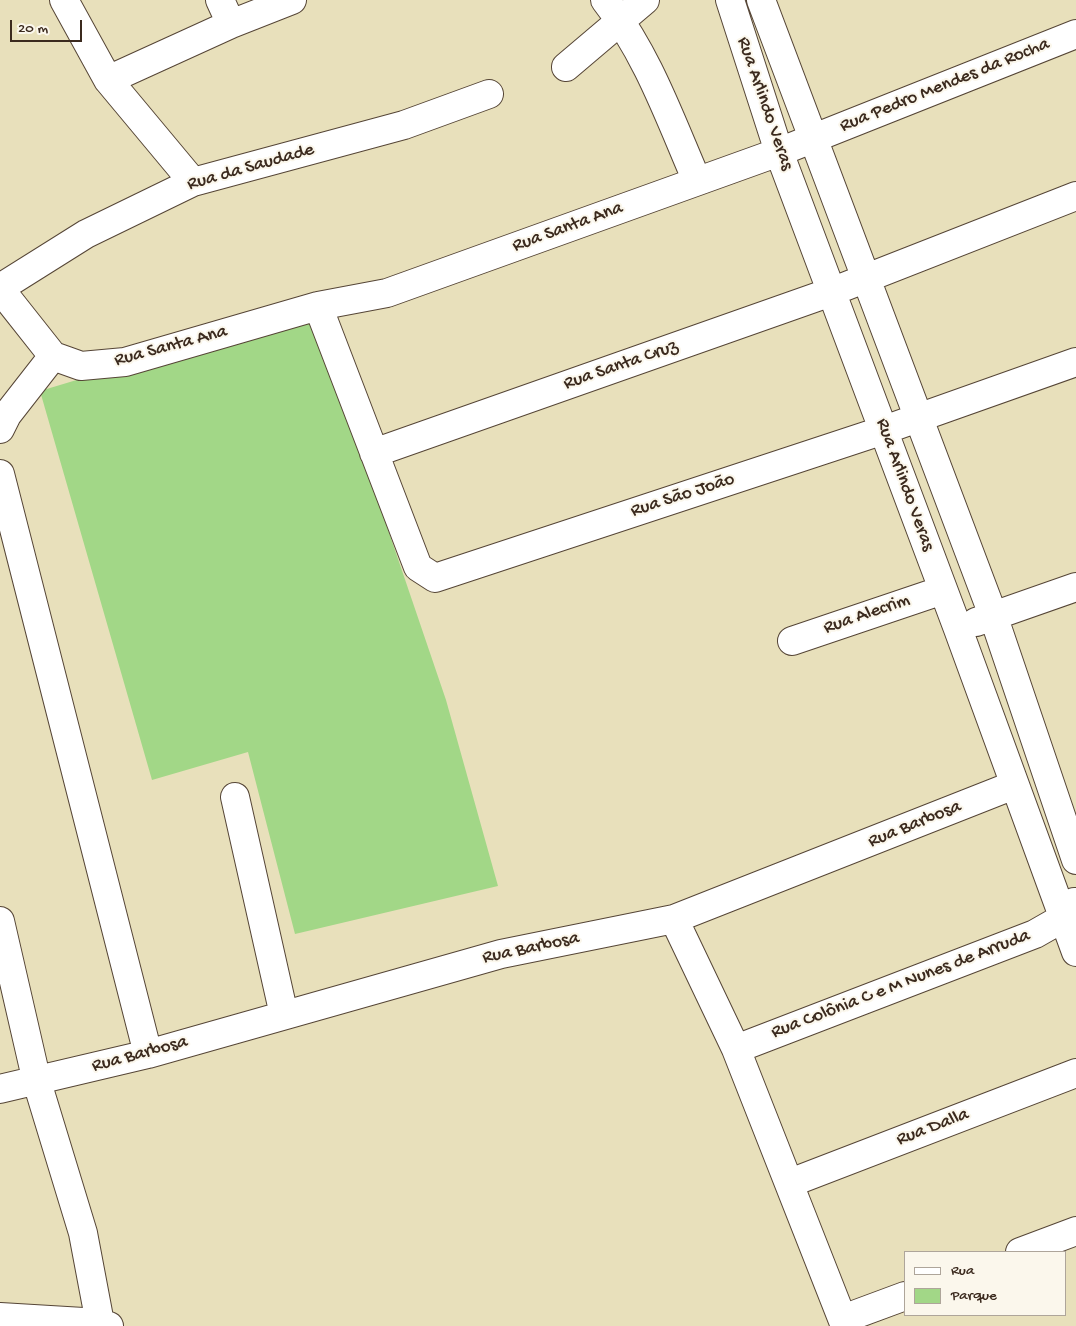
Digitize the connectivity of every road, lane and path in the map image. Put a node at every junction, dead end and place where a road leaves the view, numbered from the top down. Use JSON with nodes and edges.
{"nodes":[{"id":1,"x":64,"y":0,"type":"edge"},
{"id":2,"x":220,"y":0,"type":"edge"},
{"id":3,"x":292,"y":0,"type":"edge"},
{"id":4,"x":605,"y":0,"type":"edge"},
{"id":5,"x":645,"y":0,"type":"edge"},
{"id":6,"x":764,"y":1,"type":"edge"},
{"id":7,"x":732,"y":8,"type":"edge"},
{"id":8,"x":622,"y":21,"type":"junction"},
{"id":9,"x":231,"y":24,"type":"junction"},
{"id":10,"x":1076,"y":34,"type":"edge"},
{"id":11,"x":566,"y":67,"type":"dead end"},
{"id":12,"x":108,"y":80,"type":"junction"},
{"id":13,"x":488,"y":94,"type":"dead end"},
{"id":14,"x":814,"y":138,"type":"junction"},
{"id":15,"x":779,"y":152,"type":"junction"},
{"id":16,"x":697,"y":181,"type":"junction"},
{"id":17,"x":193,"y":182,"type":"junction"},
{"id":18,"x":1076,"y":196,"type":"edge"},
{"id":19,"x":867,"y":278,"type":"junction"},
{"id":20,"x":0,"y":288,"type":"edge"},
{"id":21,"x":831,"y":292,"type":"junction"},
{"id":22,"x":318,"y":306,"type":"junction"},
{"id":23,"x":53,"y":356,"type":"junction"},
{"id":24,"x":1076,"y":362,"type":"edge"},
{"id":25,"x":918,"y":416,"type":"junction"},
{"id":26,"x":0,"y":429,"type":"edge"},
{"id":27,"x":884,"y":430,"type":"junction"},
{"id":28,"x":374,"y":453,"type":"junction"},
{"id":29,"x":0,"y":474,"type":"edge"},
{"id":30,"x":1076,"y":587,"type":"edge"},
{"id":31,"x":943,"y":590,"type":"junction"},
{"id":32,"x":993,"y":615,"type":"junction"},
{"id":33,"x":958,"y":629,"type":"junction"},
{"id":34,"x":792,"y":641,"type":"dead end"},
{"id":35,"x":1014,"y":785,"type":"junction"},
{"id":36,"x":235,"y":796,"type":"dead end"},
{"id":37,"x":1076,"y":860,"type":"edge"},
{"id":38,"x":1069,"y":909,"type":"edge"},
{"id":39,"x":674,"y":919,"type":"junction"},
{"id":40,"x":0,"y":921,"type":"edge"},
{"id":41,"x":1076,"y":952,"type":"edge"},
{"id":42,"x":284,"y":1016,"type":"junction"},
{"id":43,"x":736,"y":1048,"type":"junction"},
{"id":44,"x":148,"y":1054,"type":"junction"},
{"id":45,"x":1076,"y":1072,"type":"edge"},
{"id":46,"x":36,"y":1082,"type":"junction"},
{"id":47,"x":0,"y":1089,"type":"edge"},
{"id":48,"x":790,"y":1183,"type":"junction"},
{"id":49,"x":1076,"y":1231,"type":"edge"},
{"id":50,"x":1023,"y":1251,"type":"edge"},
{"id":51,"x":904,"y":1296,"type":"edge"},
{"id":52,"x":0,"y":1317,"type":"edge"},
{"id":53,"x":844,"y":1322,"type":"edge"},
{"id":54,"x":105,"y":1324,"type":"edge"}],
"edges":[{"from":1,"to":12,"type":"street"},
{"from":2,"to":9,"type":"street"},
{"from":3,"to":9,"type":"street"},
{"from":4,"to":8,"type":"street"},
{"from":5,"to":8,"type":"street"},
{"from":6,"to":7,"type":"street"},
{"from":6,"to":14,"type":"street","name":"Rua Arlindo Veras"},
{"from":7,"to":15,"type":"street","name":"Rua Arlindo Veras"},
{"from":8,"to":11,"type":"street"},
{"from":8,"to":16,"type":"street"},
{"from":9,"to":12,"type":"street"},
{"from":10,"to":14,"type":"street","name":"Rua Pedro Mendes da Rocha"},
{"from":12,"to":17,"type":"street"},
{"from":13,"to":17,"type":"street","name":"Rua da Saudade"},
{"from":14,"to":15,"type":"street","name":"Rua Santa Ana"},
{"from":14,"to":19,"type":"street","name":"Rua Arlindo Veras"},
{"from":15,"to":16,"type":"street","name":"Rua Santa Ana"},
{"from":15,"to":21,"type":"street","name":"Rua Arlindo Veras"},
{"from":16,"to":22,"type":"street","name":"Rua Santa Ana"},
{"from":17,"to":20,"type":"street","name":"Rua da Saudade"},
{"from":18,"to":19,"type":"street","name":"Rua Santa Cruz"},
{"from":19,"to":21,"type":"street","name":"Rua Santa Cruz"},
{"from":19,"to":25,"type":"street","name":"Rua Arlindo Veras"},
{"from":20,"to":23,"type":"street"},
{"from":21,"to":27,"type":"street","name":"Rua Arlindo Veras"},
{"from":21,"to":28,"type":"street","name":"Rua Santa Cruz"},
{"from":22,"to":23,"type":"street","name":"Rua Santa Ana"},
{"from":22,"to":28,"type":"street"},
{"from":23,"to":26,"type":"street"},
{"from":24,"to":25,"type":"street","name":"Rua São João"},
{"from":25,"to":27,"type":"street","name":"Rua São João"},
{"from":25,"to":32,"type":"street","name":"Rua Arlindo Veras"},
{"from":27,"to":28,"type":"street","name":"Rua São João"},
{"from":27,"to":31,"type":"street","name":"Rua Arlindo Veras"},
{"from":29,"to":44,"type":"street"},
{"from":30,"to":32,"type":"street"},
{"from":31,"to":33,"type":"street","name":"Rua Arlindo Veras"},
{"from":31,"to":34,"type":"street","name":"Rua Alecrim"},
{"from":32,"to":33,"type":"street"},
{"from":32,"to":37,"type":"street","name":"Rua Arlindo Veras"},
{"from":33,"to":35,"type":"street","name":"Rua Arlindo Veras"},
{"from":35,"to":38,"type":"street","name":"Rua Arlindo Veras"},
{"from":35,"to":39,"type":"street","name":"Rua Barbosa"},
{"from":36,"to":42,"type":"street"},
{"from":38,"to":41,"type":"street","name":"Rua Arlindo Veras"},
{"from":38,"to":43,"type":"street","name":"Rua Colônia C e M Nunes de Arruda"},
{"from":39,"to":42,"type":"street","name":"Rua Barbosa"},
{"from":39,"to":43,"type":"street"},
{"from":40,"to":46,"type":"street"},
{"from":42,"to":44,"type":"street","name":"Rua Barbosa"},
{"from":43,"to":48,"type":"street"},
{"from":44,"to":46,"type":"street","name":"Rua Barbosa"},
{"from":45,"to":48,"type":"street","name":"Rua Dalla"},
{"from":46,"to":47,"type":"street","name":"Rua Barbosa"},
{"from":46,"to":54,"type":"street"},
{"from":48,"to":53,"type":"street"},
{"from":49,"to":50,"type":"street"},
{"from":51,"to":53,"type":"street"},
{"from":52,"to":54,"type":"street"}]}
